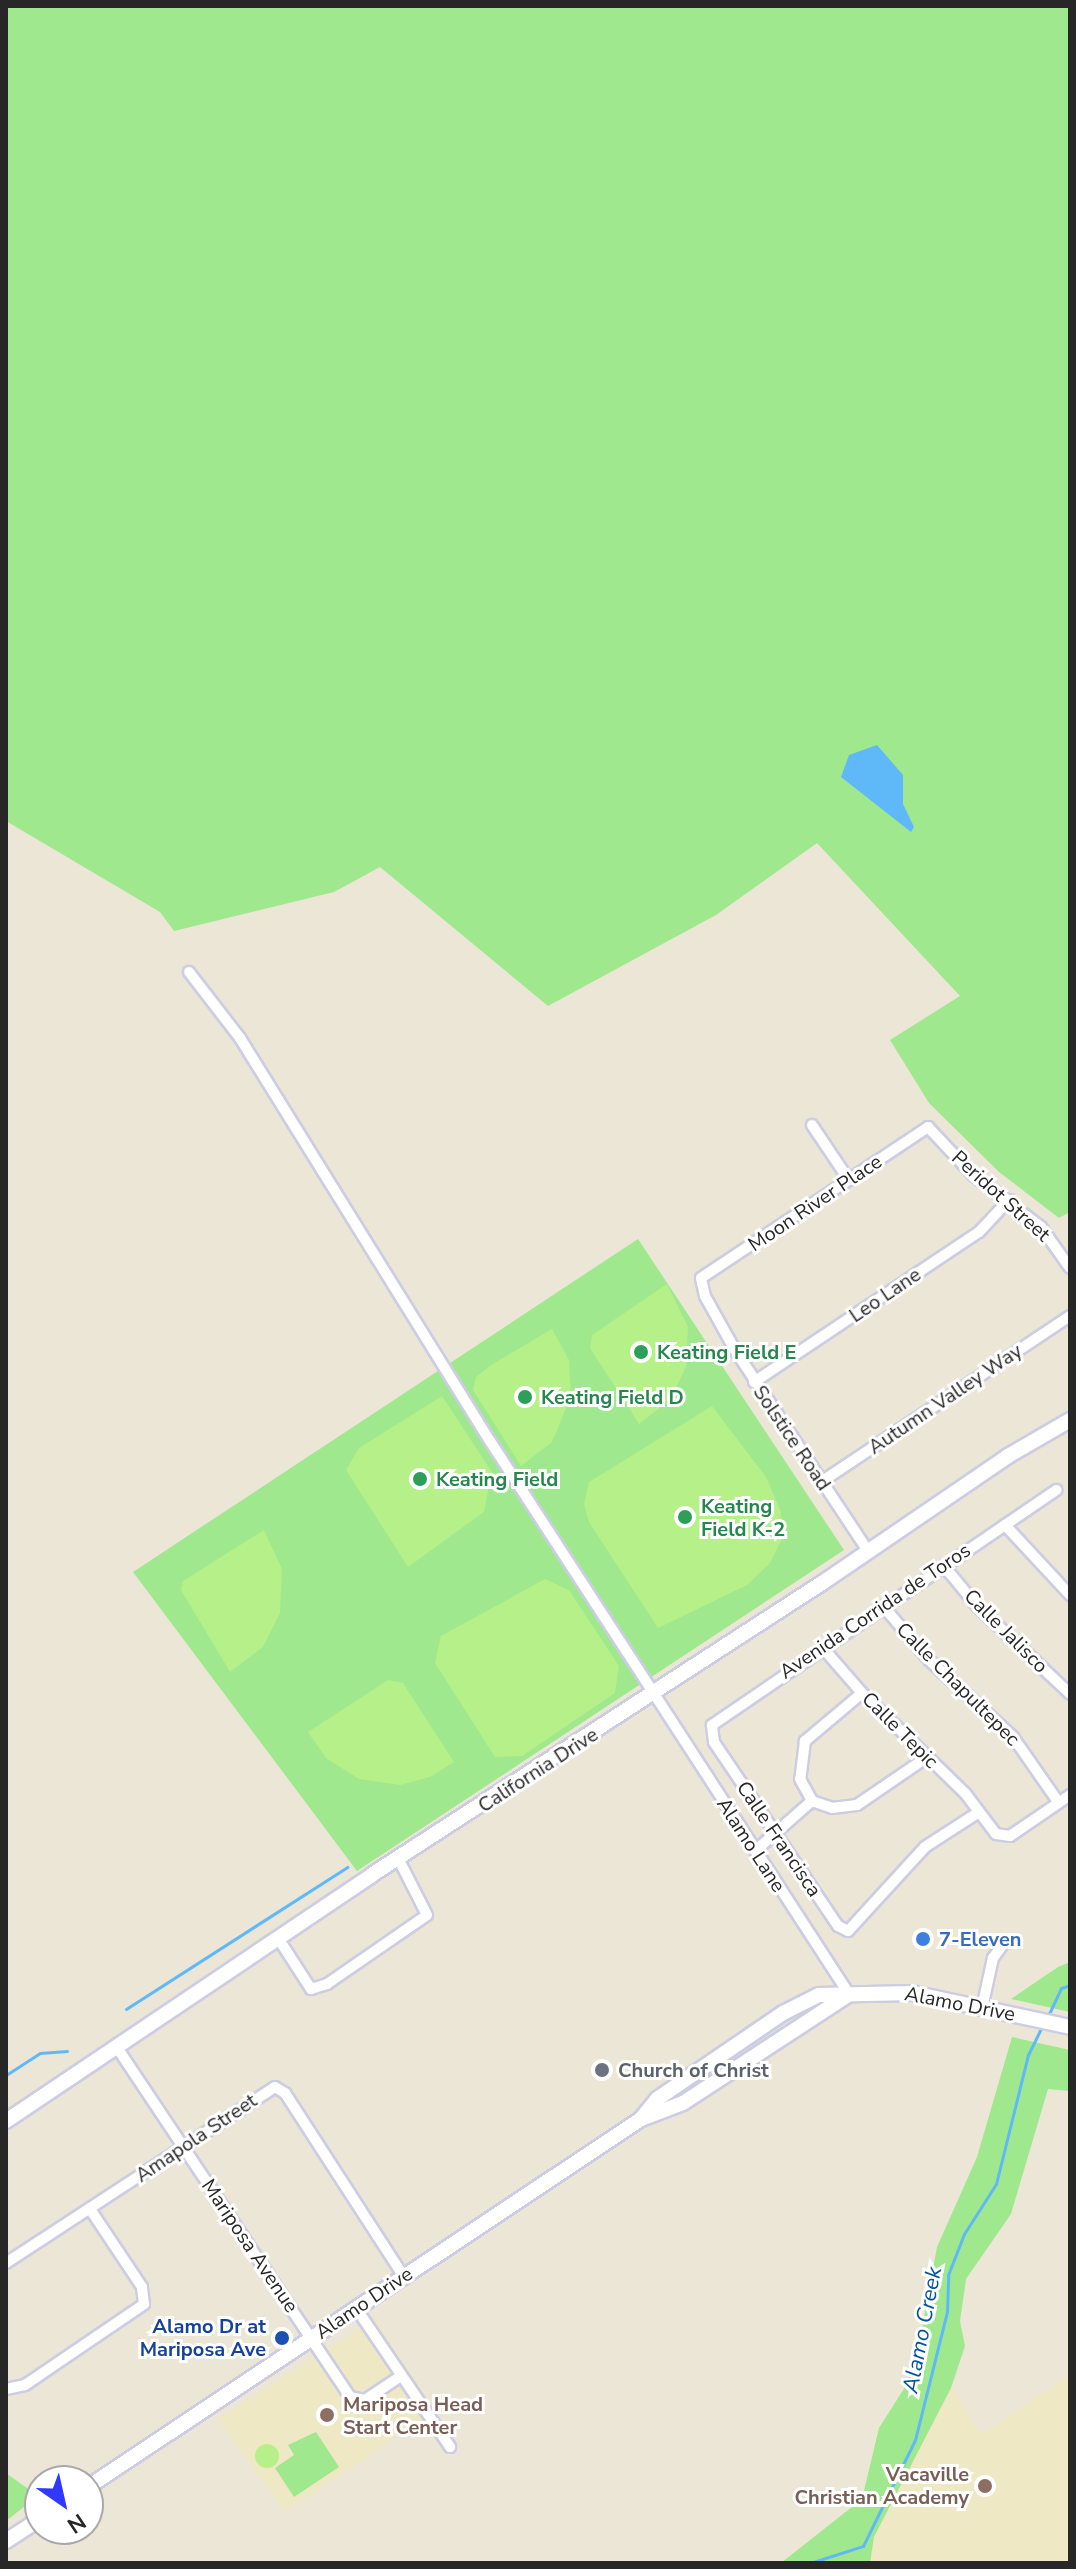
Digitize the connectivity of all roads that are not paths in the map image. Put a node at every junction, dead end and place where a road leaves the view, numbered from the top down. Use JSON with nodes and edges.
{"nodes":[{"id":1,"x":189,"y":972,"type":"dead end"},
{"id":2,"x":812,"y":1125,"type":"dead end"},
{"id":3,"x":928,"y":1127,"type":"joint"},
{"id":4,"x":849,"y":1180,"type":"junction"},
{"id":5,"x":1009,"y":1200,"type":"junction"},
{"id":6,"x":1070,"y":1268,"type":"edge"},
{"id":7,"x":701,"y":1278,"type":"joint"},
{"id":8,"x":1070,"y":1316,"type":"edge"},
{"id":9,"x":754,"y":1382,"type":"junction"},
{"id":10,"x":1070,"y":1420,"type":"edge"},
{"id":11,"x":821,"y":1482,"type":"junction"},
{"id":12,"x":1056,"y":1490,"type":"dead end"},
{"id":13,"x":1005,"y":1525,"type":"junction"},
{"id":14,"x":868,"y":1551,"type":"junction"},
{"id":15,"x":944,"y":1566,"type":"junction"},
{"id":16,"x":1070,"y":1595,"type":"edge"},
{"id":17,"x":883,"y":1606,"type":"junction"},
{"id":18,"x":822,"y":1647,"type":"junction"},
{"id":19,"x":862,"y":1693,"type":"junction"},
{"id":20,"x":654,"y":1694,"type":"junction"},
{"id":21,"x":1070,"y":1694,"type":"edge"},
{"id":22,"x":714,"y":1742,"type":"joint"},
{"id":23,"x":926,"y":1758,"type":"junction"},
{"id":24,"x":1070,"y":1795,"type":"edge"},
{"id":25,"x":812,"y":1801,"type":"junction"},
{"id":26,"x":1059,"y":1803,"type":"junction"},
{"id":27,"x":979,"y":1812,"type":"junction"},
{"id":28,"x":776,"y":1833,"type":"junction"},
{"id":29,"x":755,"y":1851,"type":"junction"},
{"id":30,"x":399,"y":1860,"type":"junction"},
{"id":31,"x":278,"y":1938,"type":"junction"},
{"id":32,"x":1004,"y":1943,"type":"dead end"},
{"id":33,"x":849,"y":1994,"type":"junction"},
{"id":34,"x":982,"y":2008,"type":"junction"},
{"id":35,"x":1063,"y":2025,"type":"edge"},
{"id":36,"x":751,"y":2035,"type":"junction"},
{"id":37,"x":116,"y":2046,"type":"junction"},
{"id":38,"x":663,"y":2114,"type":"junction"},
{"id":39,"x":641,"y":2119,"type":"junction"},
{"id":40,"x":6,"y":2121,"type":"edge"},
{"id":41,"x":183,"y":2146,"type":"junction"},
{"id":42,"x":90,"y":2209,"type":"junction"},
{"id":43,"x":6,"y":2263,"type":"edge"},
{"id":44,"x":404,"y":2277,"type":"junction"},
{"id":45,"x":356,"y":2308,"type":"junction"},
{"id":46,"x":311,"y":2338,"type":"junction"},
{"id":47,"x":401,"y":2376,"type":"junction"},
{"id":48,"x":6,"y":2389,"type":"edge"},
{"id":49,"x":450,"y":2447,"type":"dead end"},
{"id":50,"x":104,"y":2476,"type":"edge"},
{"id":51,"x":24,"y":2529,"type":"edge"},
{"id":52,"x":6,"y":2541,"type":"edge"}],
"edges":[{"from":1,"to":20,"type":"street","name":"Alamo Lane"},
{"from":2,"to":4,"type":"street"},
{"from":3,"to":4,"type":"street","name":"Moon River Place"},
{"from":3,"to":5,"type":"street","name":"Peridot Street"},
{"from":4,"to":7,"type":"street","name":"Moon River Place"},
{"from":5,"to":6,"type":"street","name":"Peridot Street"},
{"from":5,"to":9,"type":"street","name":"Leo Lane"},
{"from":7,"to":9,"type":"street","name":"Solstice Road"},
{"from":8,"to":11,"type":"street","name":"Autumn Valley Way"},
{"from":9,"to":11,"type":"street","name":"Solstice Road"},
{"from":10,"to":14,"type":"main road","name":"California Drive"},
{"from":11,"to":14,"type":"street","name":"Solstice Road"},
{"from":12,"to":13,"type":"street","name":"Avenida Corrida de Toros"},
{"from":13,"to":15,"type":"street","name":"Avenida Corrida de Toros"},
{"from":13,"to":16,"type":"street"},
{"from":14,"to":20,"type":"main road","name":"California Drive"},
{"from":15,"to":17,"type":"street","name":"Avenida Corrida de Toros"},
{"from":15,"to":21,"type":"street","name":"Calle Jalisco"},
{"from":17,"to":18,"type":"street","name":"Avenida Corrida de Toros"},
{"from":17,"to":26,"type":"street","name":"Calle Chapultepec"},
{"from":18,"to":19,"type":"street","name":"Calle Tepic"},
{"from":18,"to":22,"type":"street","name":"Avenida Corrida de Toros"},
{"from":19,"to":23,"type":"street","name":"Calle Tepic"},
{"from":19,"to":25,"type":"street"},
{"from":20,"to":29,"type":"street","name":"Alamo Lane"},
{"from":20,"to":30,"type":"main road","name":"California Drive"},
{"from":22,"to":28,"type":"street","name":"Calle Francisca"},
{"from":23,"to":25,"type":"street"},
{"from":23,"to":27,"type":"street","name":"Calle Tepic"},
{"from":24,"to":26,"type":"street"},
{"from":25,"to":28,"type":"street"},
{"from":26,"to":27,"type":"street","name":"Calle Tepic"},
{"from":27,"to":28,"type":"street","name":"Calle Francisca"},
{"from":28,"to":29,"type":"street"},
{"from":29,"to":33,"type":"street","name":"Alamo Lane"},
{"from":30,"to":31,"type":"main road","name":"California Drive"},
{"from":30,"to":31,"type":"street"},
{"from":31,"to":37,"type":"main road","name":"California Drive"},
{"from":32,"to":34,"type":"street"},
{"from":33,"to":34,"type":"main road","name":"Alamo Drive"},
{"from":33,"to":36,"type":"main road","name":"Alamo Drive"},
{"from":33,"to":38,"type":"main road","name":"Alamo Drive"},
{"from":34,"to":35,"type":"main road","name":"Alamo Drive"},
{"from":36,"to":38,"type":"main road"},
{"from":36,"to":39,"type":"main road","name":"Alamo Drive"},
{"from":37,"to":40,"type":"main road","name":"California Drive"},
{"from":37,"to":41,"type":"street","name":"Mariposa Avenue"},
{"from":38,"to":39,"type":"main road","name":"Alamo Drive"},
{"from":39,"to":44,"type":"main road","name":"Alamo Drive"},
{"from":41,"to":42,"type":"street","name":"Amapola Street"},
{"from":41,"to":44,"type":"street","name":"Amapola Street"},
{"from":41,"to":46,"type":"street","name":"Mariposa Avenue"},
{"from":42,"to":43,"type":"street","name":"Amapola Street"},
{"from":42,"to":48,"type":"street"},
{"from":44,"to":45,"type":"main road","name":"Alamo Drive"},
{"from":45,"to":46,"type":"main road","name":"Alamo Drive"},
{"from":45,"to":47,"type":"street"},
{"from":46,"to":47,"type":"street","name":"Mariposa Avenue"},
{"from":46,"to":50,"type":"main road","name":"Alamo Drive"},
{"from":47,"to":49,"type":"street"},
{"from":51,"to":52,"type":"main road"}]}
